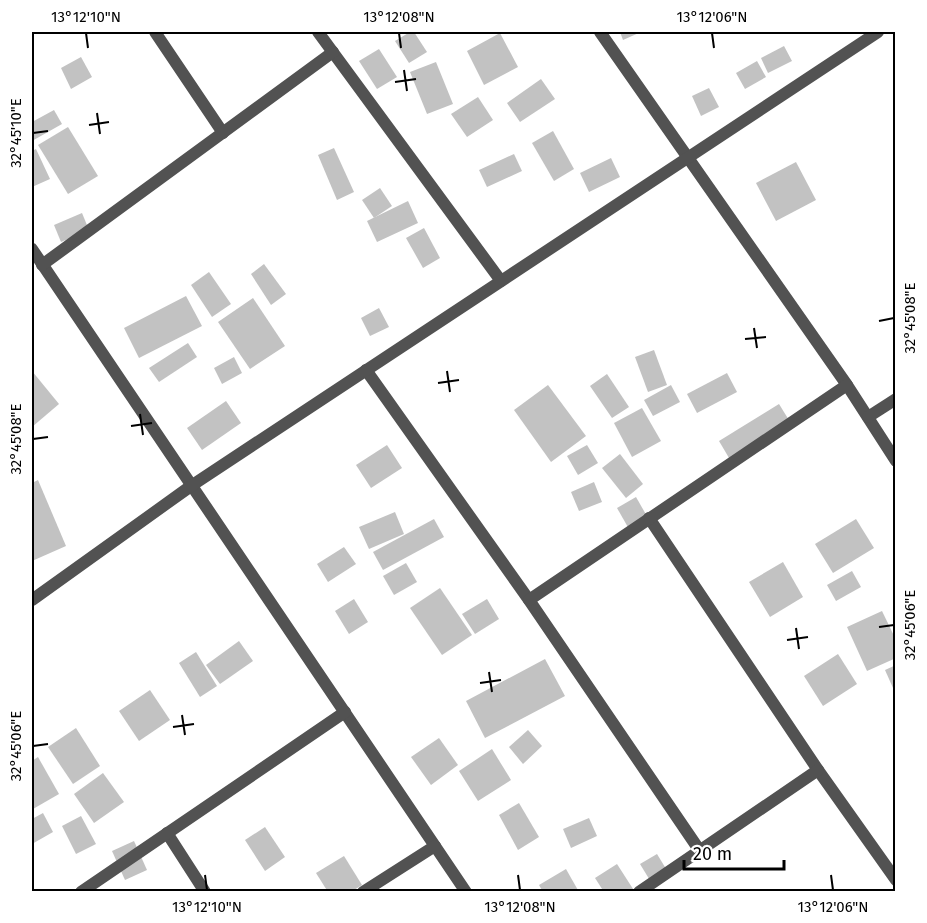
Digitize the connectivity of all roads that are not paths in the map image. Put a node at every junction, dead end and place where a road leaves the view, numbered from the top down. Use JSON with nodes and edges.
{"nodes":[{"id":1,"x":154,"y":32,"type":"edge"},
{"id":2,"x":318,"y":32,"type":"edge"},
{"id":3,"x":600,"y":32,"type":"edge"},
{"id":4,"x":878,"y":32,"type":"edge"},
{"id":5,"x":333,"y":52,"type":"junction"},
{"id":6,"x":223,"y":133,"type":"junction"},
{"id":7,"x":690,"y":158,"type":"junction"},
{"id":8,"x":32,"y":249,"type":"edge"},
{"id":9,"x":42,"y":265,"type":"junction"},
{"id":10,"x":501,"y":281,"type":"junction"},
{"id":11,"x":366,"y":370,"type":"junction"},
{"id":12,"x":847,"y":386,"type":"junction"},
{"id":13,"x":896,"y":399,"type":"edge"},
{"id":14,"x":867,"y":417,"type":"junction"},
{"id":15,"x":896,"y":461,"type":"edge"},
{"id":16,"x":191,"y":486,"type":"junction"},
{"id":17,"x":649,"y":518,"type":"junction"},
{"id":18,"x":32,"y":600,"type":"edge"},
{"id":19,"x":529,"y":600,"type":"junction"},
{"id":20,"x":345,"y":712,"type":"junction"},
{"id":21,"x":818,"y":770,"type":"junction"},
{"id":22,"x":167,"y":832,"type":"junction"},
{"id":23,"x":435,"y":846,"type":"junction"},
{"id":24,"x":700,"y":850,"type":"junction"},
{"id":25,"x":896,"y":880,"type":"edge"},
{"id":26,"x":81,"y":891,"type":"edge"},
{"id":27,"x":206,"y":891,"type":"edge"},
{"id":28,"x":363,"y":891,"type":"edge"},
{"id":29,"x":466,"y":891,"type":"edge"},
{"id":30,"x":639,"y":891,"type":"edge"}],
"edges":[{"from":1,"to":6,"type":"street"},
{"from":2,"to":5,"type":"street"},
{"from":3,"to":7,"type":"street"},
{"from":4,"to":7,"type":"street"},
{"from":5,"to":6,"type":"street"},
{"from":5,"to":10,"type":"street"},
{"from":6,"to":9,"type":"street"},
{"from":7,"to":10,"type":"street"},
{"from":7,"to":12,"type":"street"},
{"from":8,"to":9,"type":"street"},
{"from":9,"to":16,"type":"street"},
{"from":10,"to":11,"type":"street"},
{"from":11,"to":16,"type":"street"},
{"from":11,"to":19,"type":"street"},
{"from":12,"to":14,"type":"street"},
{"from":12,"to":17,"type":"street"},
{"from":13,"to":14,"type":"street"},
{"from":14,"to":15,"type":"street"},
{"from":16,"to":18,"type":"street"},
{"from":16,"to":20,"type":"street"},
{"from":17,"to":19,"type":"street"},
{"from":17,"to":21,"type":"street"},
{"from":19,"to":24,"type":"street"},
{"from":20,"to":22,"type":"street"},
{"from":20,"to":23,"type":"street"},
{"from":21,"to":24,"type":"street"},
{"from":21,"to":25,"type":"street"},
{"from":22,"to":26,"type":"street"},
{"from":22,"to":27,"type":"street"},
{"from":23,"to":28,"type":"street"},
{"from":23,"to":29,"type":"street"},
{"from":24,"to":30,"type":"street"}]}
